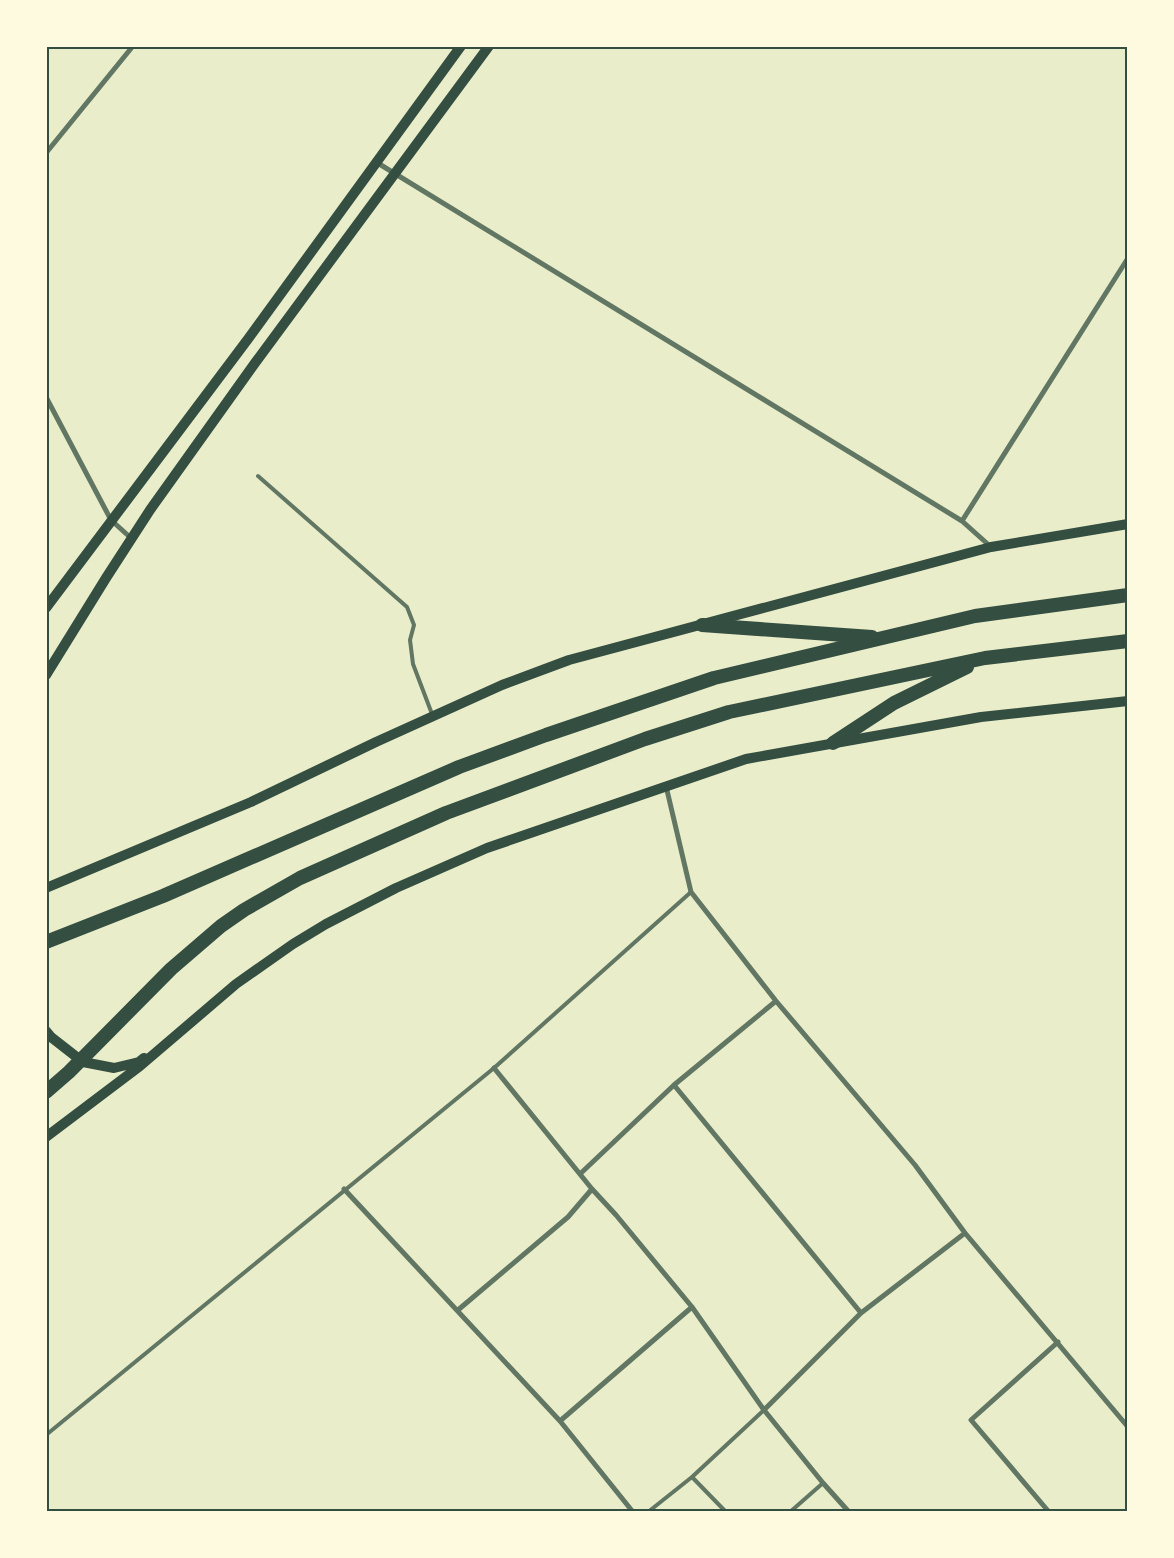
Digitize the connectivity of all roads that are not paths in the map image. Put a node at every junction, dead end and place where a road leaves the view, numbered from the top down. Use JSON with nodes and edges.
{"nodes":[{"id":1,"x":133,"y":46,"type":"edge"},
{"id":2,"x":461,"y":46,"type":"edge"},
{"id":3,"x":489,"y":46,"type":"edge"},
{"id":4,"x":46,"y":153,"type":"edge"},
{"id":5,"x":376,"y":161,"type":"junction"},
{"id":6,"x":395,"y":174,"type":"junction"},
{"id":7,"x":1128,"y":258,"type":"edge"},
{"id":8,"x":46,"y":397,"type":"edge"},
{"id":9,"x":258,"y":476,"type":"dead end"},
{"id":10,"x":112,"y":520,"type":"junction"},
{"id":11,"x":962,"y":521,"type":"junction"},
{"id":12,"x":1128,"y":524,"type":"edge"},
{"id":13,"x":132,"y":539,"type":"junction"},
{"id":14,"x":991,"y":547,"type":"junction"},
{"id":15,"x":1128,"y":592,"type":"edge"},
{"id":16,"x":1128,"y":596,"type":"edge"},
{"id":17,"x":1105,"y":598,"type":"junction"},
{"id":18,"x":46,"y":608,"type":"edge"},
{"id":19,"x":702,"y":624,"type":"junction"},
{"id":20,"x":885,"y":638,"type":"junction"},
{"id":21,"x":1128,"y":641,"type":"edge"},
{"id":22,"x":985,"y":658,"type":"junction"},
{"id":23,"x":46,"y":675,"type":"edge"},
{"id":24,"x":1128,"y":701,"type":"edge"},
{"id":25,"x":433,"y":716,"type":"junction"},
{"id":26,"x":833,"y":743,"type":"junction"},
{"id":27,"x":666,"y":786,"type":"junction"},
{"id":28,"x":61,"y":882,"type":"junction"},
{"id":29,"x":46,"y":888,"type":"edge"},
{"id":30,"x":46,"y":892,"type":"edge"},
{"id":31,"x":691,"y":892,"type":"junction"},
{"id":32,"x":46,"y":942,"type":"edge"},
{"id":33,"x":776,"y":1001,"type":"junction"},
{"id":34,"x":185,"y":1028,"type":"junction"},
{"id":35,"x":46,"y":1031,"type":"edge"},
{"id":36,"x":494,"y":1068,"type":"junction"},
{"id":37,"x":674,"y":1086,"type":"junction"},
{"id":38,"x":46,"y":1092,"type":"edge"},
{"id":39,"x":46,"y":1137,"type":"edge"},
{"id":40,"x":580,"y":1174,"type":"junction"},
{"id":41,"x":344,"y":1189,"type":"junction"},
{"id":42,"x":592,"y":1190,"type":"junction"},
{"id":43,"x":965,"y":1233,"type":"junction"},
{"id":44,"x":692,"y":1307,"type":"junction"},
{"id":45,"x":458,"y":1310,"type":"junction"},
{"id":46,"x":860,"y":1313,"type":"junction"},
{"id":47,"x":1058,"y":1342,"type":"junction"},
{"id":48,"x":764,"y":1410,"type":"junction"},
{"id":49,"x":560,"y":1421,"type":"junction"},
{"id":50,"x":1128,"y":1427,"type":"edge"},
{"id":51,"x":46,"y":1435,"type":"edge"},
{"id":52,"x":692,"y":1477,"type":"junction"},
{"id":53,"x":823,"y":1483,"type":"junction"},
{"id":54,"x":633,"y":1512,"type":"edge"},
{"id":55,"x":648,"y":1512,"type":"edge"},
{"id":56,"x":726,"y":1512,"type":"edge"},
{"id":57,"x":790,"y":1512,"type":"edge"},
{"id":58,"x":849,"y":1512,"type":"edge"},
{"id":59,"x":1049,"y":1512,"type":"edge"}],
"edges":[{"from":1,"to":4,"type":"street"},
{"from":2,"to":5,"type":"main road"},
{"from":3,"to":6,"type":"main road"},
{"from":5,"to":6,"type":"street"},
{"from":5,"to":10,"type":"main road"},
{"from":6,"to":11,"type":"street"},
{"from":6,"to":13,"type":"main road"},
{"from":7,"to":11,"type":"street"},
{"from":8,"to":10,"type":"street"},
{"from":9,"to":25,"type":"lane"},
{"from":10,"to":13,"type":"street"},
{"from":10,"to":18,"type":"main road"},
{"from":11,"to":14,"type":"street"},
{"from":12,"to":14,"type":"main road"},
{"from":13,"to":23,"type":"main road"},
{"from":14,"to":19,"type":"main road"},
{"from":15,"to":17,"type":"highway"},
{"from":16,"to":17,"type":"highway"},
{"from":17,"to":20,"type":"highway"},
{"from":19,"to":20,"type":"highway"},
{"from":19,"to":25,"type":"main road"},
{"from":20,"to":32,"type":"highway"},
{"from":21,"to":22,"type":"highway"},
{"from":22,"to":26,"type":"highway"},
{"from":22,"to":38,"type":"highway"},
{"from":24,"to":26,"type":"main road"},
{"from":25,"to":28,"type":"main road"},
{"from":26,"to":27,"type":"main road"},
{"from":27,"to":31,"type":"street"},
{"from":27,"to":34,"type":"main road"},
{"from":28,"to":29,"type":"main road"},
{"from":28,"to":30,"type":"main road"},
{"from":31,"to":33,"type":"street"},
{"from":31,"to":36,"type":"lane"},
{"from":33,"to":37,"type":"street"},
{"from":33,"to":43,"type":"street"},
{"from":34,"to":35,"type":"main road"},
{"from":34,"to":39,"type":"main road"},
{"from":36,"to":40,"type":"street"},
{"from":36,"to":41,"type":"lane"},
{"from":37,"to":40,"type":"street"},
{"from":37,"to":46,"type":"street"},
{"from":40,"to":42,"type":"street"},
{"from":41,"to":45,"type":"street"},
{"from":41,"to":51,"type":"lane"},
{"from":42,"to":44,"type":"street"},
{"from":42,"to":45,"type":"street"},
{"from":43,"to":46,"type":"street"},
{"from":43,"to":47,"type":"street"},
{"from":44,"to":48,"type":"street"},
{"from":44,"to":49,"type":"street"},
{"from":45,"to":49,"type":"street"},
{"from":46,"to":48,"type":"street"},
{"from":47,"to":50,"type":"street"},
{"from":47,"to":59,"type":"street"},
{"from":48,"to":52,"type":"lane"},
{"from":48,"to":53,"type":"street"},
{"from":49,"to":54,"type":"street"},
{"from":52,"to":55,"type":"lane"},
{"from":52,"to":56,"type":"lane"},
{"from":53,"to":57,"type":"lane"},
{"from":53,"to":58,"type":"street"}]}
